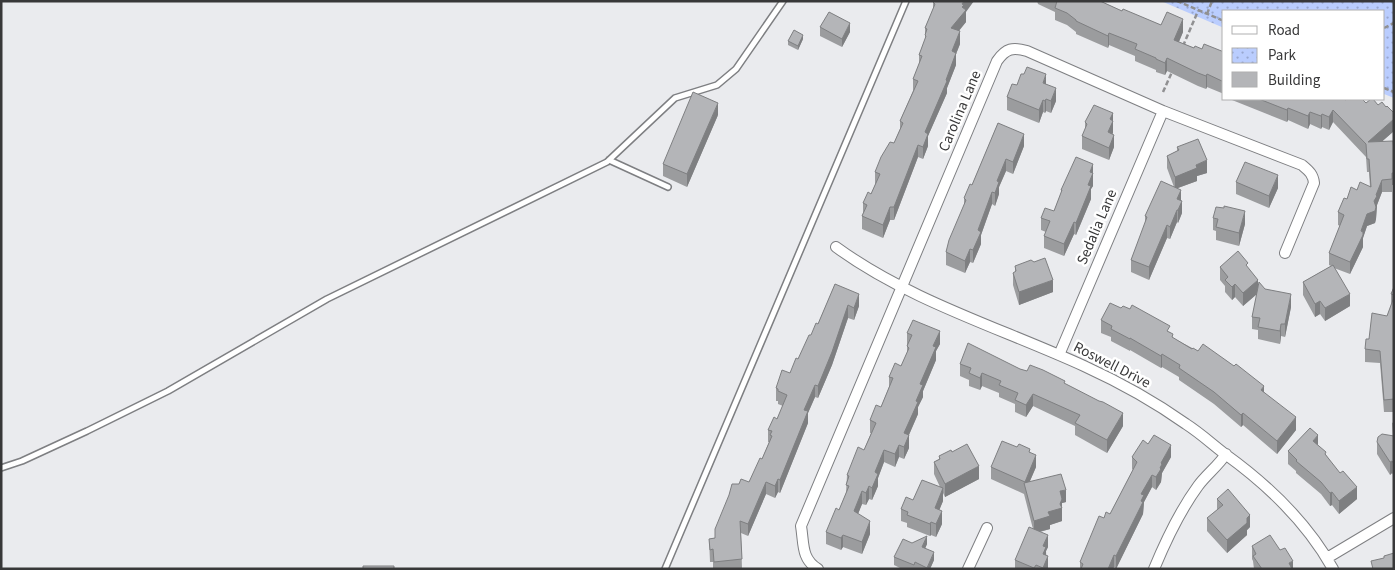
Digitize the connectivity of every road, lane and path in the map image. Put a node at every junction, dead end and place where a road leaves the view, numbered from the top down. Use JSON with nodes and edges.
{"nodes":[{"id":1,"x":783,"y":1,"type":"edge"},
{"id":2,"x":906,"y":1,"type":"edge"},
{"id":3,"x":1177,"y":1,"type":"edge"},
{"id":4,"x":1212,"y":1,"type":"edge"},
{"id":5,"x":1198,"y":10,"type":"junction"},
{"id":6,"x":1207,"y":14,"type":"junction"},
{"id":7,"x":1222,"y":20,"type":"edge"},
{"id":8,"x":1183,"y":47,"type":"edge"},
{"id":9,"x":1175,"y":65,"type":"edge"},
{"id":10,"x":1163,"y":92,"type":"dead end"},
{"id":11,"x":1163,"y":111,"type":"junction"},
{"id":12,"x":609,"y":160,"type":"junction"},
{"id":13,"x":668,"y":187,"type":"dead end"},
{"id":14,"x":836,"y":247,"type":"dead end"},
{"id":15,"x":1285,"y":253,"type":"dead end"},
{"id":16,"x":902,"y":288,"type":"junction"},
{"id":17,"x":1059,"y":355,"type":"junction"},
{"id":18,"x":1226,"y":454,"type":"junction"},
{"id":19,"x":1,"y":468,"type":"edge"},
{"id":20,"x":1394,"y":518,"type":"edge"},
{"id":21,"x":987,"y":528,"type":"dead end"},
{"id":22,"x":1327,"y":558,"type":"junction"},
{"id":23,"x":665,"y":569,"type":"edge"},
{"id":24,"x":818,"y":569,"type":"edge"},
{"id":25,"x":968,"y":569,"type":"edge"},
{"id":26,"x":1154,"y":569,"type":"edge"},
{"id":27,"x":1333,"y":569,"type":"edge"}],
"edges":[{"from":1,"to":12,"type":"lane"},
{"from":2,"to":23,"type":"lane"},
{"from":3,"to":5,"type":"path"},
{"from":4,"to":6,"type":"path"},
{"from":5,"to":6,"type":"path"},
{"from":5,"to":8,"type":"path"},
{"from":6,"to":7,"type":"path"},
{"from":9,"to":10,"type":"path"},
{"from":11,"to":15,"type":"street","name":"Carolina Lane"},
{"from":11,"to":16,"type":"street","name":"Carolina Lane"},
{"from":11,"to":17,"type":"street","name":"Sedalia Lane"},
{"from":12,"to":13,"type":"lane"},
{"from":12,"to":19,"type":"lane"},
{"from":14,"to":16,"type":"street","name":"Roswell Drive"},
{"from":16,"to":17,"type":"street","name":"Roswell Drive"},
{"from":16,"to":24,"type":"street","name":"Carolina Lane"},
{"from":17,"to":18,"type":"street","name":"Roswell Drive"},
{"from":18,"to":22,"type":"street","name":"Roswell Drive"},
{"from":18,"to":26,"type":"street"},
{"from":20,"to":22,"type":"street"},
{"from":21,"to":25,"type":"street"},
{"from":22,"to":27,"type":"street","name":"Roswell Drive"}]}
